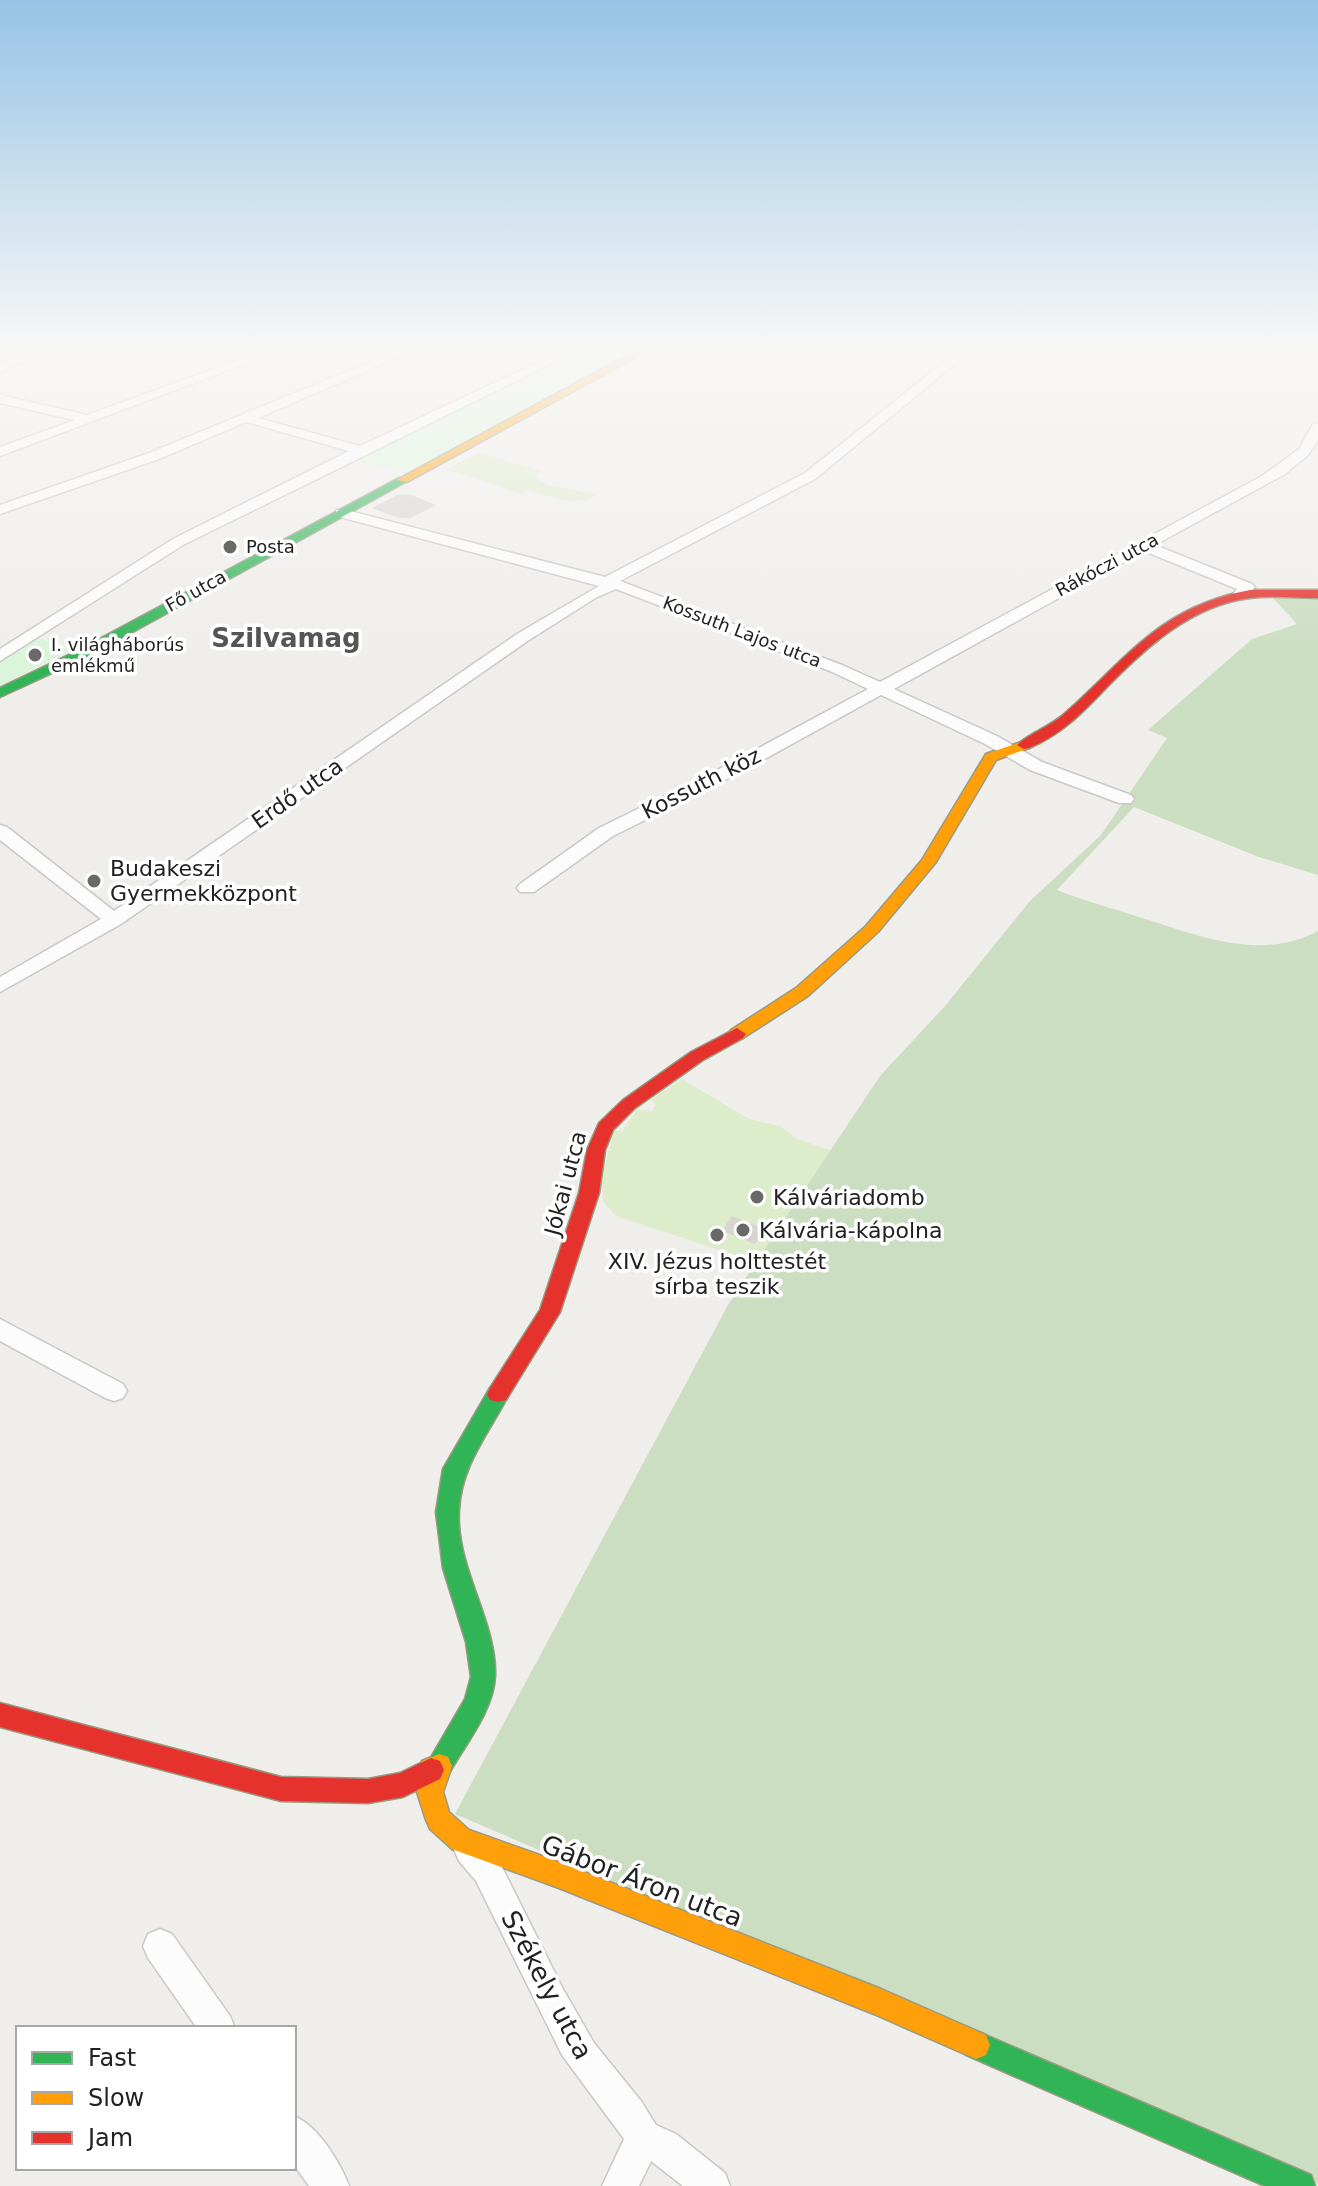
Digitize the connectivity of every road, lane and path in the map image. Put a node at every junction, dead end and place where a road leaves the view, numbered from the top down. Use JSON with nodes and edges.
{"nodes":[{"id":1,"x":160,"y":452,"type":"edge"},
{"id":2,"x":357,"y":452,"type":"edge"},
{"id":3,"x":454,"y":452,"type":"edge"},
{"id":4,"x":840,"y":452,"type":"edge"},
{"id":5,"x":1301,"y":452,"type":"edge"},
{"id":6,"x":0,"y":510,"type":"edge"},
{"id":7,"x":341,"y":513,"type":"junction"},
{"id":8,"x":1144,"y":546,"type":"junction"},
{"id":9,"x":601,"y":586,"type":"junction"},
{"id":10,"x":1318,"y":594,"type":"edge"},
{"id":11,"x":1240,"y":595,"type":"junction"},
{"id":12,"x":0,"y":656,"type":"edge"},
{"id":13,"x":882,"y":688,"type":"junction"},
{"id":14,"x":0,"y":693,"type":"edge"},
{"id":15,"x":1006,"y":749,"type":"junction"},
{"id":16,"x":1125,"y":799,"type":"dead end"},
{"id":17,"x":0,"y":831,"type":"edge"},
{"id":18,"x":527,"y":888,"type":"dead end"},
{"id":19,"x":114,"y":920,"type":"junction"},
{"id":20,"x":0,"y":986,"type":"edge"},
{"id":21,"x":0,"y":1329,"type":"edge"},
{"id":22,"x":114,"y":1391,"type":"dead end"},
{"id":23,"x":0,"y":1715,"type":"edge"},
{"id":24,"x":439,"y":1766,"type":"junction"},
{"id":25,"x":461,"y":1840,"type":"junction"},
{"id":26,"x":160,"y":1946,"type":"dead end"},
{"id":27,"x":217,"y":2026,"type":"edge"},
{"id":28,"x":296,"y":2137,"type":"edge"},
{"id":29,"x":643,"y":2138,"type":"junction"},
{"id":30,"x":331,"y":2186,"type":"edge"},
{"id":31,"x":620,"y":2186,"type":"edge"},
{"id":32,"x":712,"y":2186,"type":"edge"},
{"id":33,"x":1300,"y":2186,"type":"edge"}],
"edges":[{"from":1,"to":6,"type":"street"},
{"from":2,"to":12,"type":"street"},
{"from":3,"to":7,"type":"street","name":"Fő utca"},
{"from":4,"to":9,"type":"street","name":"Erdő utca"},
{"from":5,"to":8,"type":"street","name":"Rákóczi utca"},
{"from":7,"to":9,"type":"street","name":"Kossuth Lajos utca"},
{"from":7,"to":14,"type":"street","name":"Fő utca"},
{"from":8,"to":11,"type":"street"},
{"from":8,"to":13,"type":"street","name":"Rákóczi utca"},
{"from":9,"to":13,"type":"street","name":"Kossuth Lajos utca"},
{"from":9,"to":19,"type":"street","name":"Erdő utca"},
{"from":10,"to":11,"type":"street"},
{"from":11,"to":15,"type":"street"},
{"from":13,"to":15,"type":"street","name":"Kossuth Lajos utca"},
{"from":13,"to":18,"type":"street","name":"Kossuth köz"},
{"from":15,"to":16,"type":"street","name":"Kossuth Lajos utca"},
{"from":15,"to":24,"type":"street","name":"Jókai utca"},
{"from":17,"to":19,"type":"street"},
{"from":19,"to":20,"type":"street","name":"Erdő utca"},
{"from":21,"to":22,"type":"street"},
{"from":23,"to":24,"type":"street"},
{"from":24,"to":25,"type":"street","name":"Gábor Áron utca"},
{"from":25,"to":29,"type":"street","name":"Székely utca"},
{"from":25,"to":33,"type":"street","name":"Gábor Áron utca"},
{"from":26,"to":27,"type":"street"},
{"from":28,"to":30,"type":"street"},
{"from":29,"to":31,"type":"street"},
{"from":29,"to":32,"type":"street","name":"Székely utca"}]}
